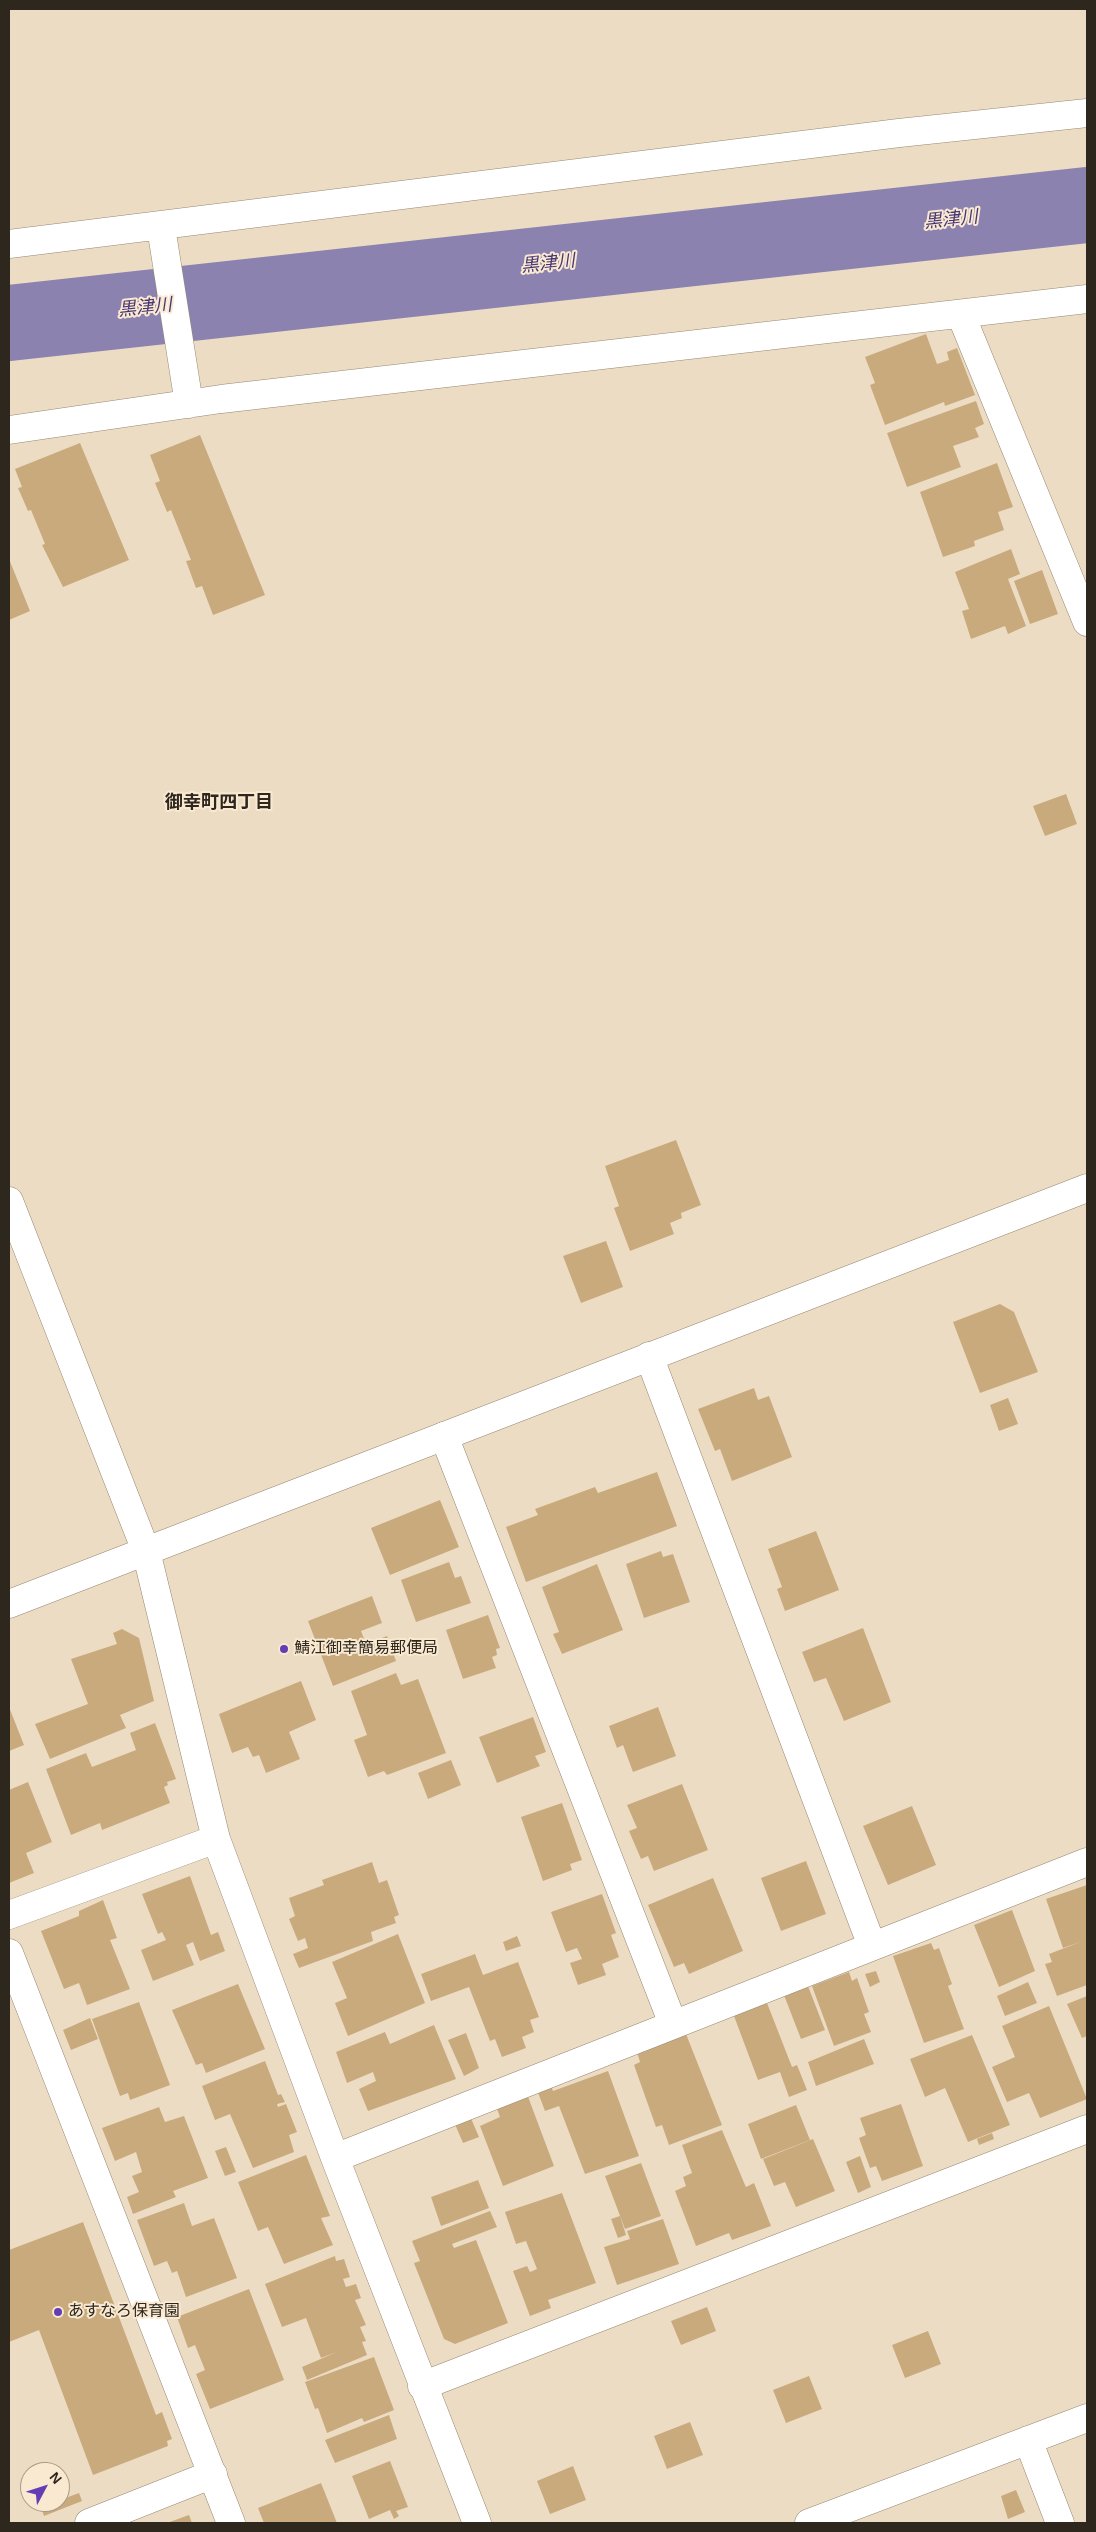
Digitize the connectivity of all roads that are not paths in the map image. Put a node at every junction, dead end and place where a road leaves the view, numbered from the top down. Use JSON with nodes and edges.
{"nodes":[{"id":1,"x":1087,"y":113,"type":"edge"},
{"id":2,"x":161,"y":227,"type":"junction"},
{"id":3,"x":9,"y":244,"type":"edge"},
{"id":4,"x":1087,"y":299,"type":"edge"},
{"id":5,"x":960,"y":314,"type":"junction"},
{"id":6,"x":189,"y":404,"type":"junction"},
{"id":7,"x":9,"y":430,"type":"edge"},
{"id":8,"x":1087,"y":622,"type":"edge"},
{"id":9,"x":1087,"y":1188,"type":"edge"},
{"id":10,"x":9,"y":1201,"type":"edge"},
{"id":11,"x":650,"y":1356,"type":"junction"},
{"id":12,"x":444,"y":1436,"type":"junction"},
{"id":13,"x":146,"y":1551,"type":"junction"},
{"id":14,"x":9,"y":1604,"type":"edge"},
{"id":15,"x":216,"y":1839,"type":"junction"},
{"id":16,"x":1087,"y":1862,"type":"edge"},
{"id":17,"x":9,"y":1915,"type":"edge"},
{"id":18,"x":872,"y":1946,"type":"junction"},
{"id":19,"x":9,"y":1953,"type":"edge"},
{"id":20,"x":674,"y":2024,"type":"junction"},
{"id":21,"x":1087,"y":2129,"type":"edge"},
{"id":22,"x":335,"y":2158,"type":"junction"},
{"id":23,"x":422,"y":2386,"type":"junction"},
{"id":24,"x":1087,"y":2418,"type":"edge"},
{"id":25,"x":1028,"y":2440,"type":"junction"},
{"id":26,"x":213,"y":2474,"type":"junction"},
{"id":27,"x":89,"y":2523,"type":"edge"},
{"id":28,"x":231,"y":2523,"type":"edge"},
{"id":29,"x":477,"y":2523,"type":"edge"},
{"id":30,"x":809,"y":2523,"type":"edge"},
{"id":31,"x":1060,"y":2523,"type":"edge"}],
"edges":[{"from":1,"to":2,"type":"street"},
{"from":2,"to":3,"type":"street"},
{"from":2,"to":6,"type":"street"},
{"from":4,"to":5,"type":"street"},
{"from":5,"to":6,"type":"street"},
{"from":5,"to":8,"type":"street"},
{"from":6,"to":7,"type":"street"},
{"from":9,"to":11,"type":"street"},
{"from":10,"to":13,"type":"street"},
{"from":11,"to":12,"type":"street"},
{"from":11,"to":18,"type":"street"},
{"from":12,"to":13,"type":"street"},
{"from":12,"to":20,"type":"street"},
{"from":13,"to":14,"type":"street"},
{"from":13,"to":15,"type":"street"},
{"from":15,"to":17,"type":"street"},
{"from":15,"to":22,"type":"street"},
{"from":16,"to":18,"type":"street"},
{"from":18,"to":20,"type":"street"},
{"from":19,"to":26,"type":"street"},
{"from":20,"to":22,"type":"street"},
{"from":21,"to":23,"type":"street"},
{"from":22,"to":23,"type":"street"},
{"from":23,"to":29,"type":"street"},
{"from":24,"to":25,"type":"street"},
{"from":25,"to":30,"type":"street"},
{"from":25,"to":31,"type":"street"},
{"from":26,"to":27,"type":"street"},
{"from":26,"to":28,"type":"street"}]}
